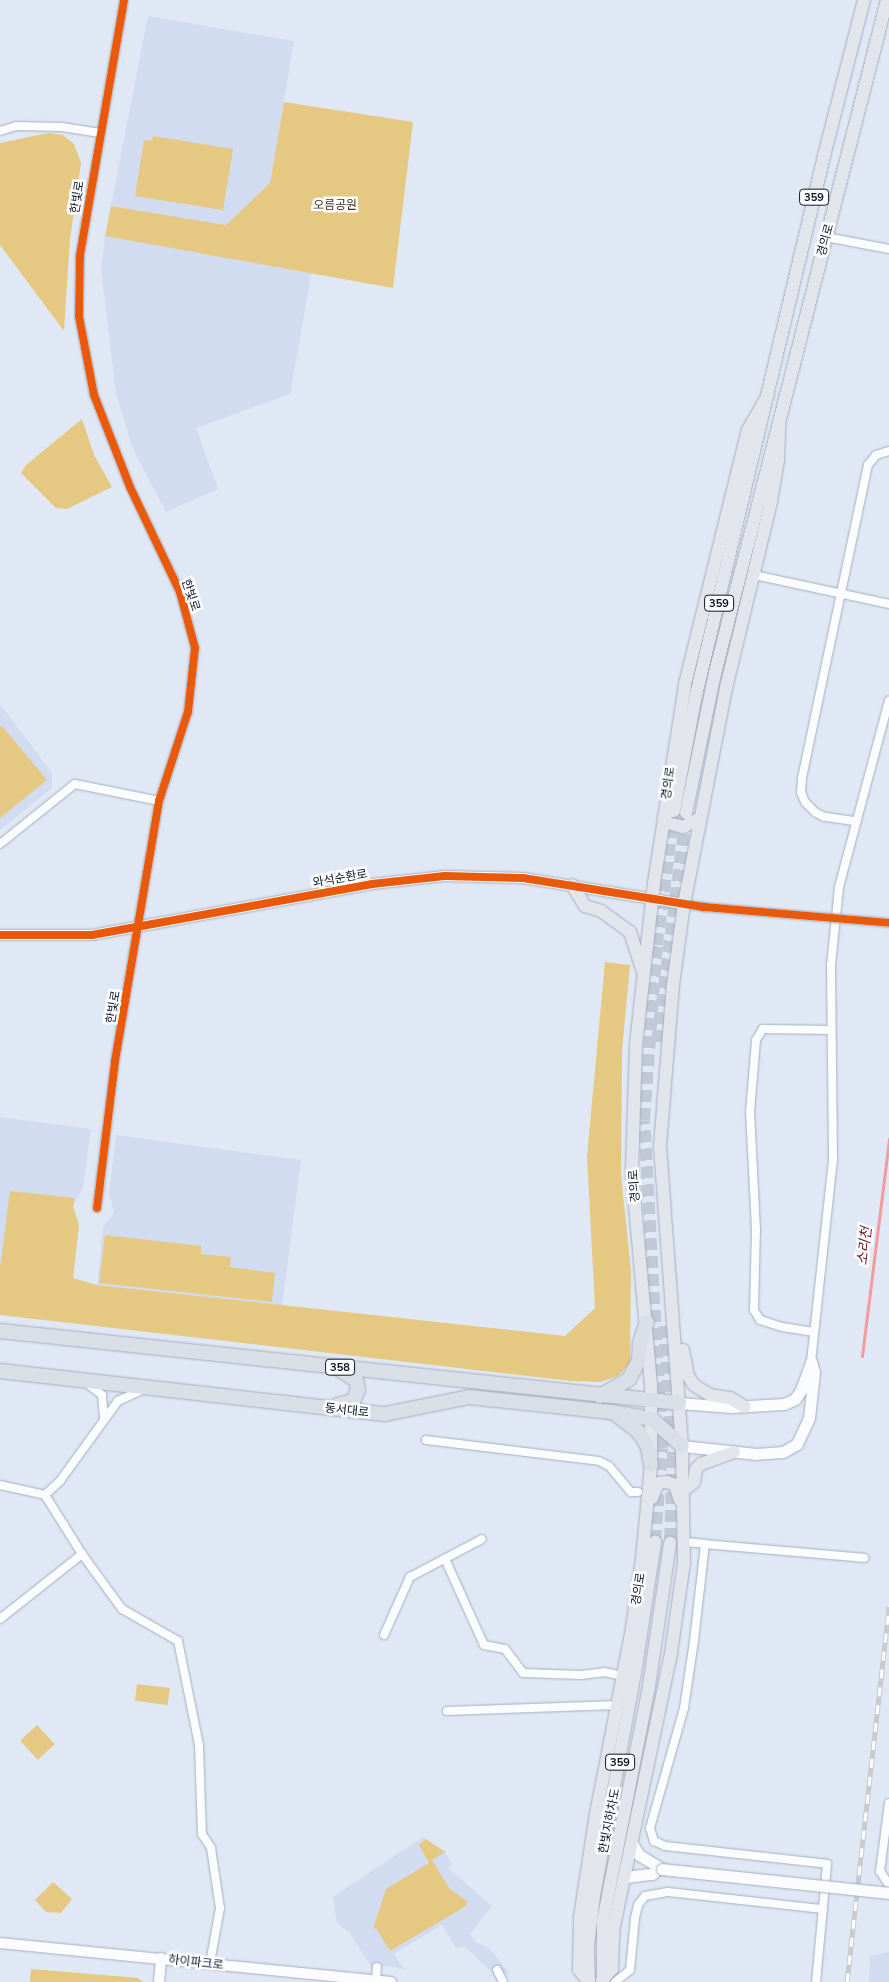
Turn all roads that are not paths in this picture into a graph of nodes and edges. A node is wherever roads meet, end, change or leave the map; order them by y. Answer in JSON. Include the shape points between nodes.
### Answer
{"nodes":[{"id":1,"x":124,"y":0,"type":"edge"},
{"id":2,"x":864,"y":0,"type":"edge"},
{"id":3,"x":886,"y":0,"type":"edge"},
{"id":4,"x":0,"y":131,"type":"edge"},
{"id":5,"x":99,"y":133,"type":"junction"},
{"id":6,"x":826,"y":237,"type":"junction"},
{"id":7,"x":889,"y":249,"type":"edge"},
{"id":8,"x":779,"y":422,"type":"junction"},
{"id":9,"x":889,"y":451,"type":"edge"},
{"id":10,"x":754,"y":575,"type":"junction"},
{"id":11,"x":839,"y":595,"type":"junction"},
{"id":12,"x":889,"y":604,"type":"edge"},
{"id":13,"x":889,"y":701,"type":"edge"},
{"id":14,"x":159,"y":801,"type":"junction"},
{"id":15,"x":675,"y":813,"type":"junction"},
{"id":16,"x":700,"y":818,"type":"junction"},
{"id":17,"x":854,"y":822,"type":"junction"},
{"id":18,"x":0,"y":844,"type":"edge"},
{"id":19,"x":572,"y":885,"type":"junction"},
{"id":20,"x":652,"y":899,"type":"junction"},
{"id":21,"x":684,"y":904,"type":"junction"},
{"id":22,"x":889,"y":923,"type":"edge"},
{"id":23,"x":137,"y":927,"type":"junction"},
{"id":24,"x":0,"y":935,"type":"edge"},
{"id":25,"x":644,"y":976,"type":"junction"},
{"id":26,"x":831,"y":1030,"type":"junction"},
{"id":27,"x":98,"y":1208,"type":"dead end"},
{"id":28,"x":647,"y":1322,"type":"junction"},
{"id":29,"x":673,"y":1324,"type":"junction"},
{"id":30,"x":0,"y":1331,"type":"edge"},
{"id":31,"x":814,"y":1332,"type":"junction"},
{"id":32,"x":811,"y":1362,"type":"junction"},
{"id":33,"x":317,"y":1365,"type":"junction"},
{"id":34,"x":0,"y":1371,"type":"edge"},
{"id":35,"x":65,"y":1378,"type":"junction"},
{"id":36,"x":156,"y":1388,"type":"junction"},
{"id":37,"x":600,"y":1396,"type":"junction"},
{"id":38,"x":652,"y":1401,"type":"junction"},
{"id":39,"x":679,"y":1403,"type":"junction"},
{"id":40,"x":311,"y":1406,"type":"junction"},
{"id":41,"x":745,"y":1407,"type":"junction"},
{"id":42,"x":611,"y":1412,"type":"junction"},
{"id":43,"x":104,"y":1417,"type":"junction"},
{"id":44,"x":652,"y":1419,"type":"junction"},
{"id":45,"x":426,"y":1440,"type":"dead end"},
{"id":46,"x":682,"y":1446,"type":"junction"},
{"id":47,"x":734,"y":1452,"type":"junction"},
{"id":48,"x":651,"y":1465,"type":"junction"},
{"id":49,"x":0,"y":1484,"type":"edge"},
{"id":50,"x":683,"y":1490,"type":"junction"},
{"id":51,"x":638,"y":1492,"type":"dead end"},
{"id":52,"x":45,"y":1495,"type":"junction"},
{"id":53,"x":648,"y":1502,"type":"junction"},
{"id":54,"x":682,"y":1504,"type":"junction"},
{"id":55,"x":482,"y":1539,"type":"dead end"},
{"id":56,"x":655,"y":1542,"type":"tunnel mouth"},
{"id":57,"x":684,"y":1542,"type":"junction"},
{"id":58,"x":670,"y":1543,"type":"tunnel mouth"},
{"id":59,"x":705,"y":1544,"type":"junction"},
{"id":60,"x":82,"y":1554,"type":"junction"},
{"id":61,"x":864,"y":1558,"type":"dead end"},
{"id":62,"x":445,"y":1559,"type":"junction"},
{"id":63,"x":0,"y":1619,"type":"edge"},
{"id":64,"x":384,"y":1635,"type":"dead end"},
{"id":65,"x":623,"y":1676,"type":"junction"},
{"id":66,"x":617,"y":1705,"type":"junction"},
{"id":67,"x":447,"y":1711,"type":"dead end"},
{"id":68,"x":889,"y":1803,"type":"edge"},
{"id":69,"x":633,"y":1845,"type":"junction"},
{"id":70,"x":660,"y":1869,"type":"junction"},
{"id":71,"x":626,"y":1877,"type":"junction"},
{"id":72,"x":889,"y":1885,"type":"edge"},
{"id":73,"x":889,"y":1893,"type":"edge"},
{"id":74,"x":823,"y":1909,"type":"junction"},
{"id":75,"x":0,"y":1943,"type":"edge"},
{"id":76,"x":161,"y":1958,"type":"junction"},
{"id":77,"x":210,"y":1963,"type":"junction"},
{"id":78,"x":377,"y":1967,"type":"dead end"},
{"id":79,"x":497,"y":1970,"type":"dead end"},
{"id":80,"x":310,"y":1978,"type":"edge"},
{"id":81,"x":376,"y":1980,"type":"junction"},
{"id":82,"x":607,"y":1981,"type":"edge"},
{"id":83,"x":159,"y":1982,"type":"edge"},
{"id":84,"x":391,"y":1982,"type":"edge"},
{"id":85,"x":504,"y":1982,"type":"edge"},
{"id":86,"x":589,"y":1982,"type":"edge"},
{"id":87,"x":816,"y":1982,"type":"edge"}],
"edges":[{"from":1,"to":5,"type":"street","name":"한빛로"},
{"from":2,"to":15,"type":"main road","name":"경의로","number":"359","via":[[768,395],[748,430],[685,684]]},
{"from":3,"to":6,"type":"main road","name":"경의로","number":"359"},
{"from":4,"to":5,"type":"street","via":[[16,126],[62,127]]},
{"from":5,"to":14,"type":"street","name":"한빛로","via":[[80,254],[79,316],[94,395],[130,487],[180,592],[195,648],[188,712]]},
{"from":6,"to":7,"type":"street"},
{"from":6,"to":8,"type":"main road","name":"경의로","number":"359"},
{"from":8,"to":10,"type":"main road","name":"경의로","via":[[778,460]]},
{"from":8,"to":15,"type":"main road","name":"경의로","number":"359","via":[[715,673]]},
{"from":9,"to":11,"type":"street","via":[[876,455],[868,465]]},
{"from":10,"to":11,"type":"street"},
{"from":10,"to":16,"type":"main road","name":"경의로","via":[[726,688]]},
{"from":11,"to":12,"type":"street"},
{"from":11,"to":17,"type":"street","via":[[801,792],[805,802],[819,815]]},
{"from":13,"to":17,"type":"street","via":[[880,742]]},
{"from":14,"to":18,"type":"street","via":[[75,784]]},
{"from":14,"to":23,"type":"street","name":"한빛로"},
{"from":15,"to":16,"type":"main road","via":[[668,824],[683,827]]},
{"from":15,"to":20,"type":"main road","name":"경의로"},
{"from":16,"to":21,"type":"main road","name":"경의로"},
{"from":17,"to":26,"type":"street","via":[[838,897],[831,966]]},
{"from":19,"to":20,"type":"street","name":"와석순환로"},
{"from":19,"to":23,"type":"street","name":"와석순환로","via":[[524,878],[446,876],[372,884]]},
{"from":19,"to":25,"type":"main road","via":[[585,906],[608,915],[630,932]]},
{"from":20,"to":21,"type":"street","name":"와석순환로"},
{"from":20,"to":25,"type":"main road","name":"경의로"},
{"from":21,"to":22,"type":"street","bridge":true},
{"from":21,"to":29,"type":"main road","name":"경의로","via":[[666,1049],[660,1146]]},
{"from":23,"to":24,"type":"street","name":"와석순환로","via":[[92,936]]},
{"from":23,"to":27,"type":"street","name":"한빛로","via":[[115,1061]]},
{"from":25,"to":28,"type":"main road","name":"경의로","via":[[636,1044],[632,1170]]},
{"from":26,"to":31,"type":"street","via":[[832,1158]]},
{"from":26,"to":31,"type":"street","via":[[763,1029],[756,1040],[750,1112],[756,1230],[754,1310],[760,1320],[782,1328]]},
{"from":28,"to":37,"type":"highway","via":[[639,1360],[629,1379]]},
{"from":28,"to":38,"type":"main road","name":"경의로"},
{"from":29,"to":39,"type":"main road","name":"경의로"},
{"from":29,"to":41,"type":"main road","via":[[682,1337],[688,1376],[694,1385],[710,1396],[730,1398]]},
{"from":30,"to":33,"type":"highway","number":"358"},
{"from":31,"to":32,"type":"street"},
{"from":32,"to":41,"type":"main road","via":[[795,1399],[769,1407]]},
{"from":32,"to":47,"type":"main road","via":[[814,1372],[809,1418],[797,1444],[783,1452]]},
{"from":33,"to":37,"type":"highway","number":"358"},
{"from":33,"to":40,"type":"highway","via":[[345,1372],[356,1380],[358,1390],[353,1401],[342,1405]]},
{"from":34,"to":35,"type":"highway","name":"동서대로"},
{"from":35,"to":36,"type":"highway","name":"동서대로"},
{"from":35,"to":43,"type":"street","via":[[96,1389],[105,1404]]},
{"from":36,"to":40,"type":"highway","name":"동서대로"},
{"from":36,"to":43,"type":"street","via":[[125,1396]]},
{"from":37,"to":38,"type":"highway","number":"358"},
{"from":38,"to":39,"type":"highway","number":"358"},
{"from":38,"to":44,"type":"main road","name":"경의로"},
{"from":39,"to":41,"type":"main road"},
{"from":39,"to":46,"type":"main road","name":"경의로"},
{"from":40,"to":42,"type":"highway","name":"동서대로","via":[[385,1414],[469,1397]]},
{"from":42,"to":44,"type":"highway","name":"동서대로"},
{"from":42,"to":48,"type":"highway","via":[[638,1431],[648,1447]]},
{"from":43,"to":52,"type":"street","via":[[60,1481]]},
{"from":44,"to":46,"type":"highway"},
{"from":44,"to":48,"type":"main road","name":"경의로"},
{"from":45,"to":51,"type":"street","via":[[600,1461],[609,1466],[631,1492]]},
{"from":46,"to":47,"type":"main road"},
{"from":46,"to":50,"type":"main road","name":"경의로"},
{"from":47,"to":50,"type":"main road","via":[[701,1464],[696,1469],[694,1482]]},
{"from":48,"to":53,"type":"main road","name":"경의로"},
{"from":49,"to":52,"type":"street"},
{"from":50,"to":54,"type":"main road","name":"경의로"},
{"from":52,"to":60,"type":"street"},
{"from":53,"to":54,"type":"main road","via":[[658,1484],[667,1482],[675,1485]]},
{"from":53,"to":65,"type":"main road","name":"경의로"},
{"from":54,"to":57,"type":"main road","name":"경의로"},
{"from":55,"to":62,"type":"street"},
{"from":56,"to":86,"type":"main road","name":"한빛지하차도","number":"359","via":[[631,1701],[594,1896],[588,1945]]},
{"from":57,"to":59,"type":"street"},
{"from":57,"to":69,"type":"main road","name":"경의로","via":[[674,1635]]},
{"from":58,"to":82,"type":"main road","name":"경의로","number":"359","via":[[649,1686],[603,1921]]},
{"from":59,"to":61,"type":"street"},
{"from":59,"to":74,"type":"street","via":[[684,1708],[650,1828],[654,1841],[665,1846],[827,1864]]},
{"from":60,"to":63,"type":"street"},
{"from":60,"to":77,"type":"street","via":[[122,1609],[178,1641],[201,1763],[202,1834],[211,1848],[220,1908]]},
{"from":62,"to":64,"type":"street","via":[[410,1576]]},
{"from":62,"to":65,"type":"street","via":[[484,1645],[505,1649],[523,1673],[604,1672]]},
{"from":65,"to":66,"type":"main road","name":"경의로"},
{"from":66,"to":67,"type":"street"},
{"from":66,"to":86,"type":"main road","name":"경의로","via":[[580,1917],[579,1970]]},
{"from":68,"to":72,"type":"street","via":[[880,1870]]},
{"from":69,"to":70,"type":"main road"},
{"from":69,"to":71,"type":"main road","name":"경의로"},
{"from":70,"to":71,"type":"main road","via":[[652,1874]]},
{"from":70,"to":73,"type":"main road","bridge":true},
{"from":71,"to":82,"type":"main road","name":"경의로","via":[[613,1931],[612,1969]]},
{"from":74,"to":82,"type":"street","via":[[668,1892],[645,1896],[638,1905],[635,1918],[630,1970]]},
{"from":74,"to":87,"type":"street"},
{"from":75,"to":76,"type":"street","name":"하이파크로"},
{"from":76,"to":77,"type":"street","name":"하이파크로"},
{"from":76,"to":83,"type":"street"},
{"from":77,"to":80,"type":"street","name":"하이파크로"},
{"from":78,"to":81,"type":"street"},
{"from":79,"to":85,"type":"street"},
{"from":80,"to":81,"type":"street","name":"하이파크로"},
{"from":81,"to":84,"type":"street","name":"하이파크로"}]}
